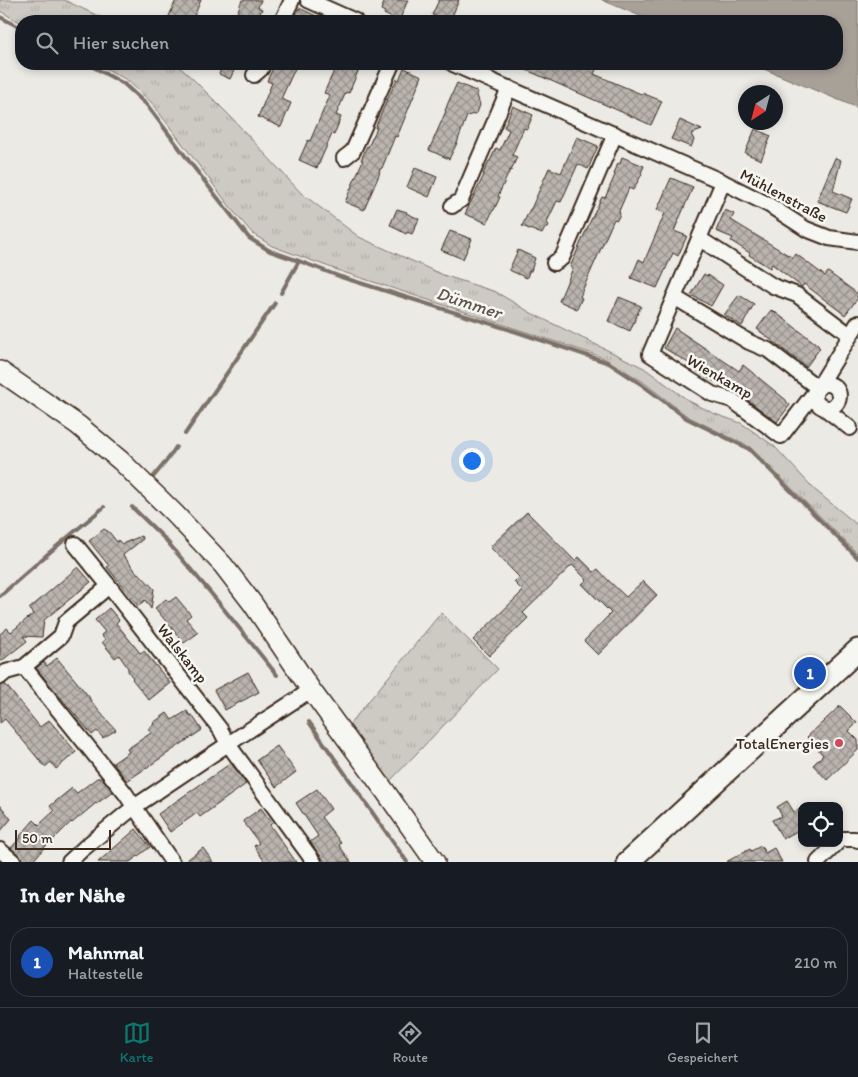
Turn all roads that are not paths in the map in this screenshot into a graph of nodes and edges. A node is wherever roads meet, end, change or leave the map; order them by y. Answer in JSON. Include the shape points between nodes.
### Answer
{"nodes":[{"id":1,"x":292,"y":0,"type":"edge"},
{"id":2,"x":308,"y":0,"type":"edge"},
{"id":3,"x":285,"y":15,"type":"edge"},
{"id":4,"x":342,"y":15,"type":"edge"},
{"id":5,"x":260,"y":70,"type":"edge"},
{"id":6,"x":389,"y":70,"type":"edge"},
{"id":7,"x":467,"y":70,"type":"edge"},
{"id":8,"x":254,"y":75,"type":"dead end"},
{"id":9,"x":509,"y":88,"type":"junction"},
{"id":10,"x":615,"y":134,"type":"junction"},
{"id":11,"x":344,"y":158,"type":"dead end"},
{"id":12,"x":723,"y":182,"type":"junction"},
{"id":13,"x":452,"y":206,"type":"dead end"},
{"id":14,"x":700,"y":239,"type":"junction"},
{"id":15,"x":858,"y":242,"type":"edge"},
{"id":16,"x":554,"y":263,"type":"dead end"},
{"id":17,"x":674,"y":297,"type":"junction"},
{"id":18,"x":858,"y":323,"type":"edge"},
{"id":19,"x":850,"y":335,"type":"junction"},
{"id":20,"x":0,"y":371,"type":"edge"},
{"id":21,"x":818,"y":388,"type":"junction"},
{"id":22,"x":823,"y":407,"type":"junction"},
{"id":23,"x":850,"y":428,"type":"dead end"},
{"id":24,"x":75,"y":544,"type":"dead end"},
{"id":25,"x":109,"y":586,"type":"junction"},
{"id":26,"x":858,"y":650,"type":"edge"},
{"id":27,"x":24,"y":667,"type":"junction"},
{"id":28,"x":0,"y":677,"type":"edge"},
{"id":29,"x":311,"y":690,"type":"junction"},
{"id":30,"x":228,"y":744,"type":"junction"},
{"id":31,"x":134,"y":807,"type":"junction"},
{"id":32,"x":843,"y":839,"type":"edge"},
{"id":33,"x":858,"y":840,"type":"edge"},
{"id":34,"x":833,"y":847,"type":"edge"},
{"id":35,"x":0,"y":850,"type":"edge"},
{"id":36,"x":14,"y":862,"type":"edge"},
{"id":37,"x":69,"y":862,"type":"edge"},
{"id":38,"x":172,"y":862,"type":"edge"},
{"id":39,"x":314,"y":862,"type":"edge"},
{"id":40,"x":435,"y":862,"type":"edge"},
{"id":41,"x":628,"y":862,"type":"edge"},
{"id":42,"x":818,"y":862,"type":"edge"}],
"edges":[{"from":1,"to":3,"type":"street"},
{"from":2,"to":4,"type":"street"},
{"from":5,"to":8,"type":"street"},
{"from":6,"to":11,"type":"street","via":[[353,151]]},
{"from":7,"to":9,"type":"street"},
{"from":9,"to":10,"type":"street"},
{"from":9,"to":13,"type":"street","via":[[461,200]]},
{"from":10,"to":12,"type":"street"},
{"from":10,"to":16,"type":"street","via":[[562,258]]},
{"from":12,"to":14,"type":"street","name":"Wienkamp"},
{"from":12,"to":15,"type":"street","name":"Mühlenstraße","via":[[770,205],[806,229],[828,238]]},
{"from":14,"to":17,"type":"street","name":"Wienkamp"},
{"from":14,"to":19,"type":"street","via":[[773,286],[797,296]]},
{"from":17,"to":21,"type":"street","via":[[768,350]]},
{"from":17,"to":21,"type":"street","name":"Wienkamp","via":[[650,354],[704,389],[732,400],[781,436]]},
{"from":18,"to":19,"type":"street"},
{"from":19,"to":21,"type":"street"},
{"from":20,"to":29,"type":"main road","via":[[85,431],[121,461],[174,514],[223,565]]},
{"from":21,"to":22,"type":"street","via":[[817,401]]},
{"from":21,"to":22,"type":"street","via":[[827,384],[838,390],[836,404]]},
{"from":22,"to":23,"type":"street"},
{"from":24,"to":25,"type":"street","name":"Walskamp"},
{"from":25,"to":27,"type":"street","via":[[66,622],[62,636]]},
{"from":25,"to":30,"type":"street","name":"Walskamp","via":[[220,729]]},
{"from":26,"to":41,"type":"main road"},
{"from":27,"to":28,"type":"street"},
{"from":27,"to":31,"type":"street"},
{"from":29,"to":30,"type":"street"},
{"from":29,"to":40,"type":"main road"},
{"from":30,"to":31,"type":"street"},
{"from":30,"to":39,"type":"street","name":"Walskamp"},
{"from":31,"to":37,"type":"street"},
{"from":31,"to":38,"type":"street"},
{"from":32,"to":33,"type":"street"},
{"from":34,"to":42,"type":"street"},
{"from":35,"to":36,"type":"street"}]}
